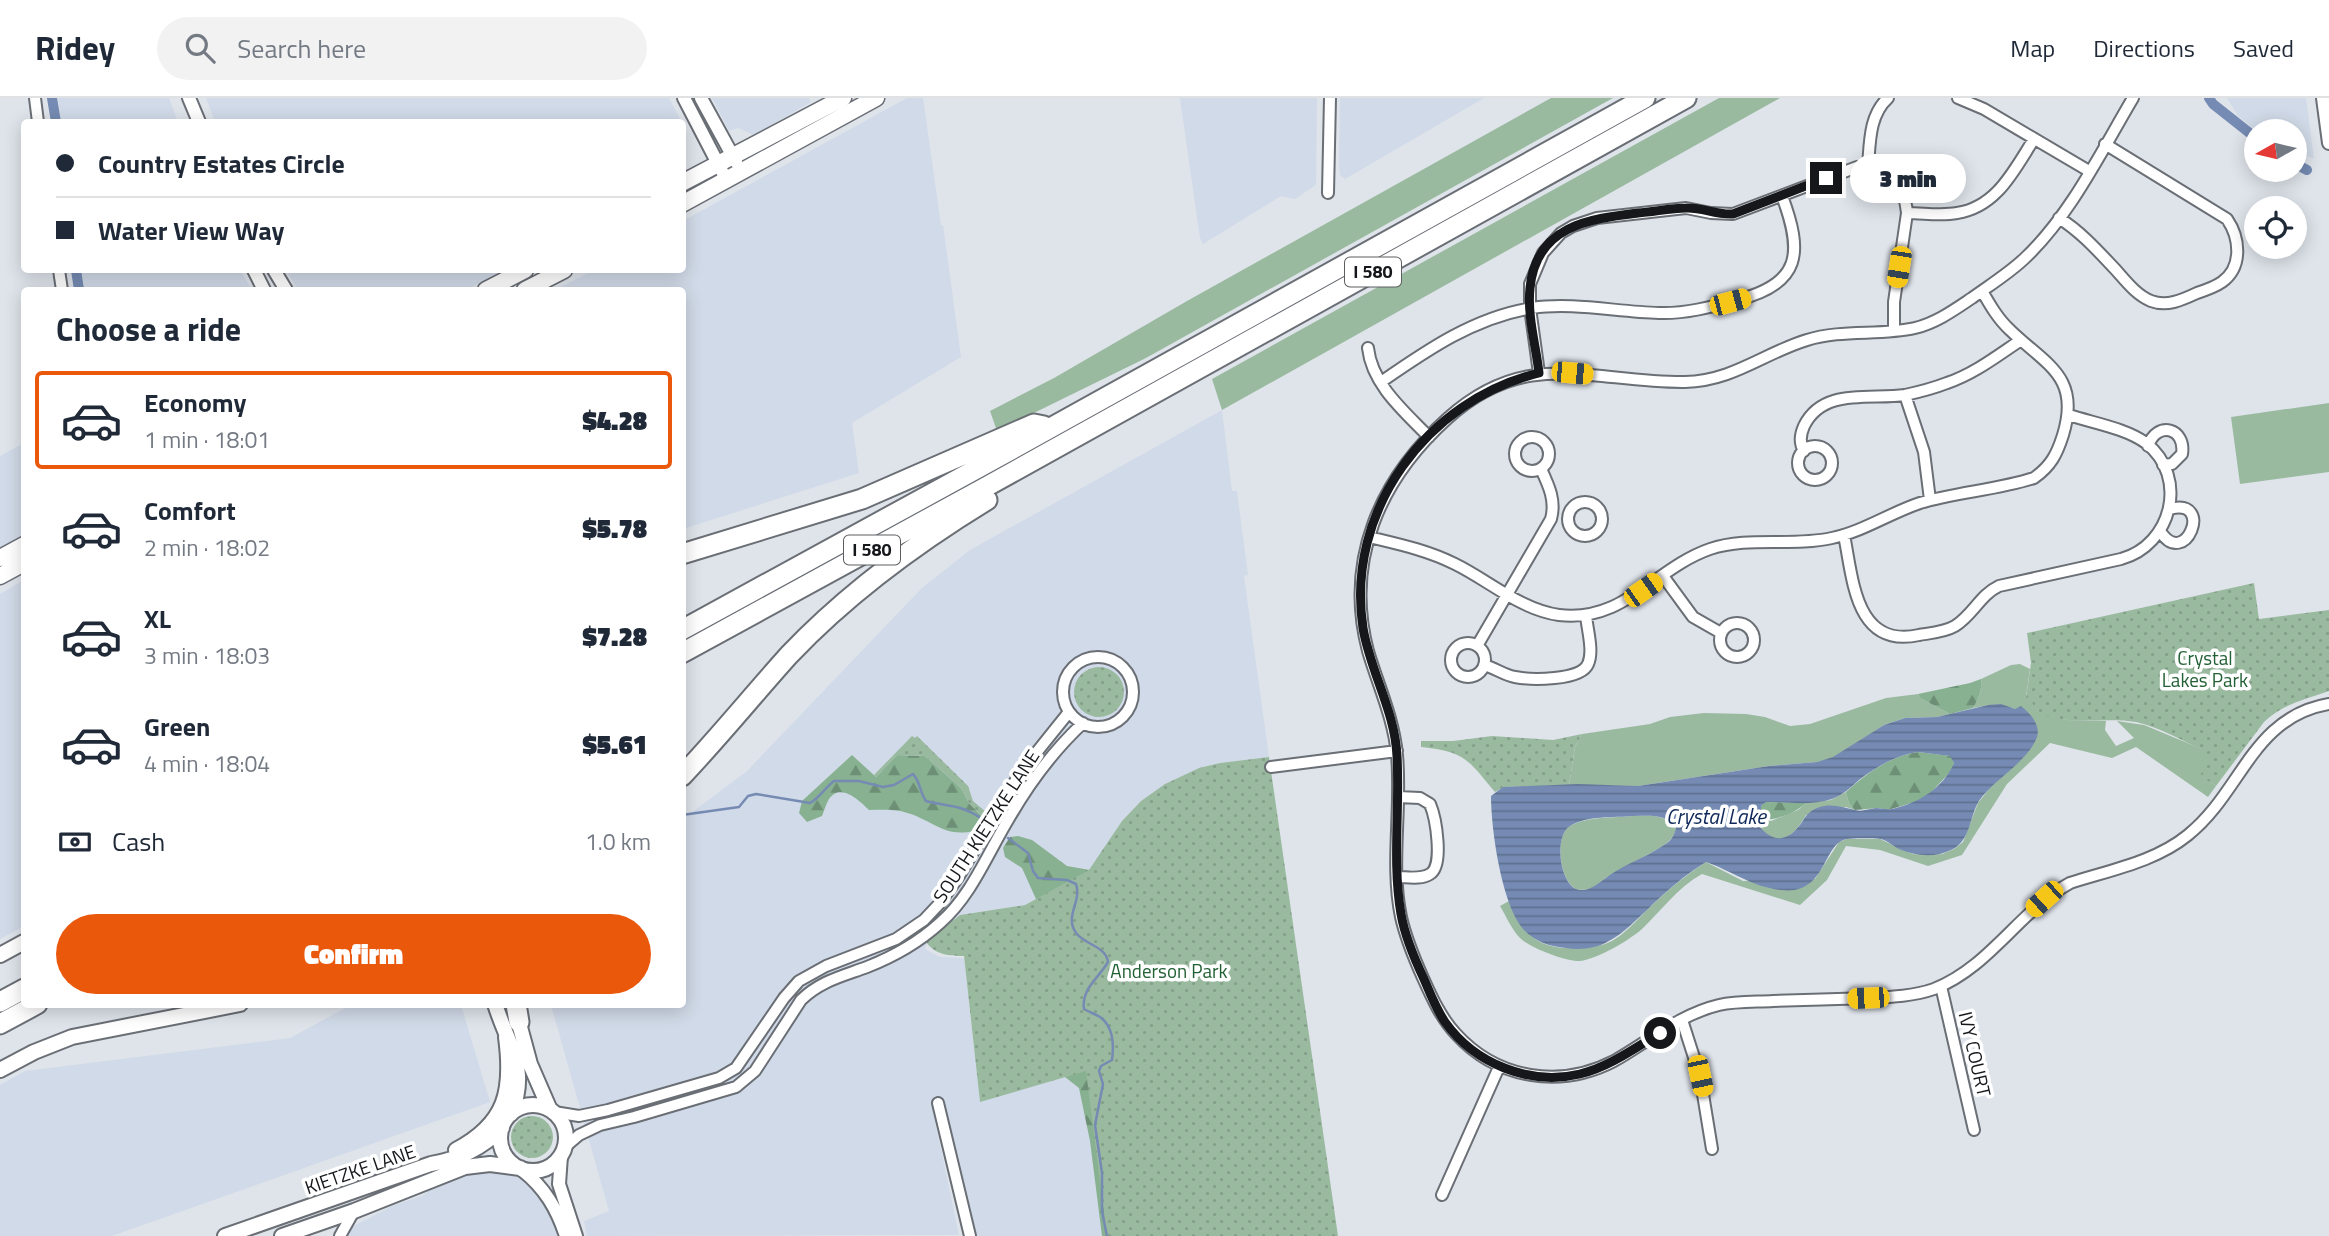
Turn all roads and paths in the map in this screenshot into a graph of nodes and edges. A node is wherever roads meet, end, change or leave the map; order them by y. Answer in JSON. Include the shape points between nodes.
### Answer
{"nodes":[{"id":1,"x":35,"y":98,"type":"edge"},
{"id":2,"x":189,"y":98,"type":"edge"},
{"id":3,"x":684,"y":98,"type":"edge"},
{"id":4,"x":701,"y":98,"type":"edge"},
{"id":5,"x":843,"y":98,"type":"edge"},
{"id":6,"x":876,"y":98,"type":"edge"},
{"id":7,"x":1330,"y":98,"type":"edge"},
{"id":8,"x":1645,"y":98,"type":"edge"},
{"id":9,"x":1686,"y":98,"type":"edge"},
{"id":10,"x":1888,"y":98,"type":"edge"},
{"id":11,"x":1958,"y":98,"type":"edge"},
{"id":12,"x":2133,"y":98,"type":"edge"},
{"id":13,"x":2323,"y":98,"type":"edge"},
{"id":14,"x":38,"y":119,"type":"edge"},
{"id":15,"x":198,"y":119,"type":"edge"},
{"id":16,"x":2034,"y":139,"type":"junction"},
{"id":17,"x":2105,"y":144,"type":"junction"},
{"id":18,"x":2329,"y":144,"type":"edge"},
{"id":19,"x":718,"y":164,"type":"junction"},
{"id":20,"x":1868,"y":166,"type":"junction"},
{"id":21,"x":733,"y":170,"type":"junction"},
{"id":22,"x":2089,"y":171,"type":"junction"},
{"id":23,"x":686,"y":181,"type":"edge"},
{"id":24,"x":1328,"y":193,"type":"dead end"},
{"id":25,"x":1782,"y":196,"type":"junction"},
{"id":26,"x":686,"y":201,"type":"edge"},
{"id":27,"x":1907,"y":213,"type":"junction"},
{"id":28,"x":2059,"y":218,"type":"junction"},
{"id":29,"x":519,"y":273,"type":"edge"},
{"id":30,"x":558,"y":273,"type":"edge"},
{"id":31,"x":492,"y":287,"type":"edge"},
{"id":32,"x":531,"y":287,"type":"edge"},
{"id":33,"x":1982,"y":290,"type":"junction"},
{"id":34,"x":1530,"y":308,"type":"junction"},
{"id":35,"x":1894,"y":331,"type":"junction"},
{"id":36,"x":2021,"y":340,"type":"junction"},
{"id":37,"x":1368,"y":348,"type":"dead end"},
{"id":38,"x":1539,"y":373,"type":"junction"},
{"id":39,"x":1381,"y":382,"type":"junction"},
{"id":40,"x":1905,"y":395,"type":"junction"},
{"id":41,"x":2069,"y":415,"type":"junction"},
{"id":42,"x":1056,"y":437,"type":"junction"},
{"id":43,"x":1429,"y":437,"type":"junction"},
{"id":44,"x":2148,"y":446,"type":"junction"},
{"id":45,"x":1804,"y":451,"type":"dead end"},
{"id":46,"x":2164,"y":465,"type":"junction"},
{"id":47,"x":1541,"y":469,"type":"dead end"},
{"id":48,"x":1930,"y":500,"type":"junction"},
{"id":49,"x":2170,"y":509,"type":"junction"},
{"id":50,"x":1553,"y":512,"type":"junction"},
{"id":51,"x":1569,"y":515,"type":"dead end"},
{"id":52,"x":2160,"y":531,"type":"junction"},
{"id":53,"x":1844,"y":535,"type":"junction"},
{"id":54,"x":1368,"y":537,"type":"junction"},
{"id":55,"x":21,"y":547,"type":"edge"},
{"id":56,"x":686,"y":553,"type":"edge"},
{"id":57,"x":0,"y":558,"type":"edge"},
{"id":58,"x":21,"y":565,"type":"edge"},
{"id":59,"x":0,"y":576,"type":"edge"},
{"id":60,"x":1663,"y":576,"type":"junction"},
{"id":61,"x":1508,"y":594,"type":"junction"},
{"id":62,"x":1586,"y":615,"type":"junction"},
{"id":63,"x":686,"y":628,"type":"edge"},
{"id":64,"x":1721,"y":633,"type":"dead end"},
{"id":65,"x":1477,"y":646,"type":"junction"},
{"id":66,"x":686,"y":651,"type":"edge"},
{"id":67,"x":1484,"y":665,"type":"junction"},
{"id":68,"x":2329,"y":704,"type":"edge"},
{"id":69,"x":1069,"y":712,"type":"junction"},
{"id":70,"x":1083,"y":723,"type":"junction"},
{"id":71,"x":1397,"y":751,"type":"junction"},
{"id":72,"x":1271,"y":768,"type":"dead end"},
{"id":73,"x":686,"y":771,"type":"edge"},
{"id":74,"x":1398,"y":797,"type":"junction"},
{"id":75,"x":1397,"y":877,"type":"junction"},
{"id":76,"x":21,"y":944,"type":"edge"},
{"id":77,"x":0,"y":955,"type":"edge"},
{"id":78,"x":1941,"y":986,"type":"junction"},
{"id":79,"x":21,"y":991,"type":"edge"},
{"id":80,"x":0,"y":1002,"type":"edge"},
{"id":81,"x":30,"y":1008,"type":"edge"},
{"id":82,"x":220,"y":1008,"type":"edge"},
{"id":83,"x":514,"y":1017,"type":"edge"},
{"id":84,"x":1682,"y":1020,"type":"junction"},
{"id":85,"x":0,"y":1024,"type":"edge"},
{"id":86,"x":1499,"y":1067,"type":"junction"},
{"id":87,"x":0,"y":1070,"type":"edge"},
{"id":88,"x":938,"y":1103,"type":"dead end"},
{"id":89,"x":552,"y":1111,"type":"junction"},
{"id":90,"x":511,"y":1114,"type":"junction"},
{"id":91,"x":502,"y":1128,"type":"junction"},
{"id":92,"x":1974,"y":1129,"type":"dead end"},
{"id":93,"x":1713,"y":1149,"type":"dead end"},
{"id":94,"x":563,"y":1152,"type":"junction"},
{"id":95,"x":431,"y":1164,"type":"junction"},
{"id":96,"x":521,"y":1169,"type":"junction"},
{"id":97,"x":1442,"y":1195,"type":"dead end"},
{"id":98,"x":354,"y":1211,"type":"junction"},
{"id":99,"x":311,"y":1231,"type":"edge"},
{"id":100,"x":225,"y":1236,"type":"edge"},
{"id":101,"x":282,"y":1236,"type":"edge"},
{"id":102,"x":340,"y":1236,"type":"edge"},
{"id":103,"x":566,"y":1236,"type":"edge"},
{"id":104,"x":576,"y":1236,"type":"edge"},
{"id":105,"x":971,"y":1236,"type":"edge"}],
"edges":[{"from":1,"to":14,"type":"street"},
{"from":2,"to":15,"type":"street"},
{"from":3,"to":19,"type":"street"},
{"from":4,"to":21,"type":"street"},
{"from":5,"to":21,"type":"main road"},
{"from":6,"to":21,"type":"main road"},
{"from":7,"to":24,"type":"street"},
{"from":8,"to":42,"type":"highway","number":"I 580"},
{"from":9,"to":42,"type":"highway","number":"I 580"},
{"from":10,"to":20,"type":"street","via":[[1874,118]]},
{"from":11,"to":16,"type":"street"},
{"from":12,"to":17,"type":"street"},
{"from":13,"to":18,"type":"street"},
{"from":16,"to":22,"type":"street"},
{"from":16,"to":27,"type":"street","via":[[2007,182],[1978,207],[1955,214]]},
{"from":17,"to":22,"type":"street"},
{"from":17,"to":28,"type":"street","via":[[2227,219],[2238,250],[2230,274],[2215,286],[2180,300],[2152,301]]},
{"from":19,"to":21,"type":"main road"},
{"from":19,"to":23,"type":"main road"},
{"from":20,"to":25,"type":"street","via":[[1847,169]]},
{"from":20,"to":27,"type":"street","via":[[1898,185]]},
{"from":21,"to":26,"type":"main road"},
{"from":22,"to":28,"type":"street"},
{"from":25,"to":34,"type":"street","via":[[1733,214],[1686,208],[1597,218],[1573,226],[1552,241],[1537,263],[1530,284]]},
{"from":25,"to":34,"type":"street","via":[[1794,229],[1795,250],[1782,278],[1762,293],[1678,312]]},
{"from":27,"to":35,"type":"street"},
{"from":28,"to":33,"type":"street","via":[[2027,256]]},
{"from":29,"to":31,"type":"main road"},
{"from":30,"to":32,"type":"main road"},
{"from":33,"to":35,"type":"street","via":[[1941,318]]},
{"from":33,"to":36,"type":"street","via":[[1999,318]]},
{"from":34,"to":38,"type":"street"},
{"from":34,"to":39,"type":"street","via":[[1485,320]]},
{"from":35,"to":38,"type":"street","via":[[1809,340],[1743,369],[1701,381]]},
{"from":36,"to":40,"type":"street","via":[[1965,376]]},
{"from":36,"to":41,"type":"street","via":[[2059,375],[2068,394]]},
{"from":37,"to":39,"type":"street"},
{"from":38,"to":43,"type":"street","via":[[1504,383],[1471,400]]},
{"from":39,"to":43,"type":"street"},
{"from":40,"to":45,"type":"street","via":[[1828,402],[1805,423],[1800,443]]},
{"from":40,"to":48,"type":"street","via":[[1924,452]]},
{"from":41,"to":44,"type":"street","via":[[2133,436]]},
{"from":41,"to":48,"type":"street","via":[[2053,462],[2034,478]]},
{"from":42,"to":56,"type":"highway","via":[[1034,424],[862,499]]},
{"from":42,"to":63,"type":"highway","number":"I 580"},
{"from":42,"to":66,"type":"highway","number":"I 580"},
{"from":42,"to":73,"type":"highway","via":[[1029,475],[915,547],[845,603],[790,654]]},
{"from":43,"to":54,"type":"street","via":[[1397,474]]},
{"from":44,"to":46,"type":"street"},
{"from":44,"to":46,"type":"street","via":[[2163,430],[2177,434],[2182,454]]},
{"from":46,"to":49,"type":"street","via":[[2171,489]]},
{"from":47,"to":50,"type":"street"},
{"from":48,"to":53,"type":"street"},
{"from":49,"to":52,"type":"street"},
{"from":49,"to":52,"type":"street","via":[[2187,511],[2194,524],[2192,531],[2175,542]]},
{"from":50,"to":51,"type":"street"},
{"from":50,"to":61,"type":"street"},
{"from":52,"to":53,"type":"street","via":[[2147,547],[2130,557],[1999,586],[1952,628],[1900,638],[1884,633],[1861,611]]},
{"from":53,"to":60,"type":"street","via":[[1723,546],[1696,554]]},
{"from":54,"to":61,"type":"street","via":[[1440,557]]},
{"from":54,"to":71,"type":"street","via":[[1361,583],[1363,626]]},
{"from":55,"to":57,"type":"main road"},
{"from":58,"to":59,"type":"main road"},
{"from":60,"to":62,"type":"street","via":[[1620,604]]},
{"from":60,"to":64,"type":"street","via":[[1693,617]]},
{"from":61,"to":62,"type":"street","via":[[1543,612]]},
{"from":61,"to":65,"type":"street"},
{"from":62,"to":67,"type":"street","via":[[1590,659],[1581,673],[1518,678]]},
{"from":65,"to":67,"type":"street","via":[[1485,657]]},
{"from":65,"to":67,"type":"street","via":[[1458,646],[1451,664],[1465,677],[1478,674]]},
{"from":68,"to":78,"type":"street","via":[[2298,712],[2274,728],[2202,822],[2177,843],[2161,853],[2070,883],[2038,904],[1974,966]]},
{"from":69,"to":70,"type":"street"},
{"from":69,"to":70,"type":"street","via":[[1063,695],[1074,666],[1095,657],[1121,666],[1132,684],[1129,708],[1104,726]]},
{"from":69,"to":89,"type":"street","name":"SOUTH KIETZKE LANE","via":[[1020,772],[940,903],[895,939],[799,981],[736,1068],[719,1078],[608,1110],[579,1116]]},
{"from":70,"to":94,"type":"street","name":"SOUTH KIETZKE LANE","via":[[1031,783],[961,900],[921,939],[896,955],[811,990],[755,1071],[736,1087],[600,1125],[579,1135]]},
{"from":71,"to":72,"type":"street"},
{"from":71,"to":74,"type":"street"},
{"from":74,"to":75,"type":"street"},
{"from":74,"to":75,"type":"street","via":[[1420,798],[1430,804],[1438,855],[1436,869],[1430,874]]},
{"from":75,"to":86,"type":"street","via":[[1408,942],[1436,1006],[1456,1035]]},
{"from":76,"to":77,"type":"main road"},
{"from":78,"to":84,"type":"street","via":[[1892,997],[1733,1003]]},
{"from":78,"to":92,"type":"street","name":"IVY COURT"},
{"from":79,"to":80,"type":"highway"},
{"from":81,"to":85,"type":"highway"},
{"from":82,"to":87,"type":"main road","via":[[72,1037]]},
{"from":83,"to":89,"type":"main road"},
{"from":83,"to":90,"type":"main road","via":[[519,1089]]},
{"from":83,"to":95,"type":"main road","via":[[506,1094],[496,1118],[480,1136]]},
{"from":84,"to":86,"type":"street","via":[[1617,1059],[1583,1073],[1533,1076]]},
{"from":84,"to":93,"type":"street","via":[[1700,1076]]},
{"from":86,"to":97,"type":"street"},
{"from":88,"to":105,"type":"street"},
{"from":89,"to":90,"type":"main road","via":[[536,1105]]},
{"from":89,"to":94,"type":"main road","via":[[564,1127]]},
{"from":90,"to":91,"type":"main road"},
{"from":91,"to":95,"type":"main road","name":"KIETZKE LANE","via":[[470,1153]]},
{"from":91,"to":96,"type":"main road","via":[[502,1150]]},
{"from":94,"to":96,"type":"main road","via":[[545,1169]]},
{"from":94,"to":104,"type":"street","via":[[559,1184]]},
{"from":95,"to":100,"type":"main road","name":"KIETZKE LANE"},
{"from":96,"to":98,"type":"main road","name":"KIETZKE LANE","via":[[491,1164],[465,1167]]},
{"from":96,"to":103,"type":"street","via":[[550,1198]]},
{"from":98,"to":99,"type":"main road","name":"KIETZKE LANE"},
{"from":98,"to":102,"type":"street"},
{"from":99,"to":101,"type":"main road","name":"KIETZKE LANE"}]}
